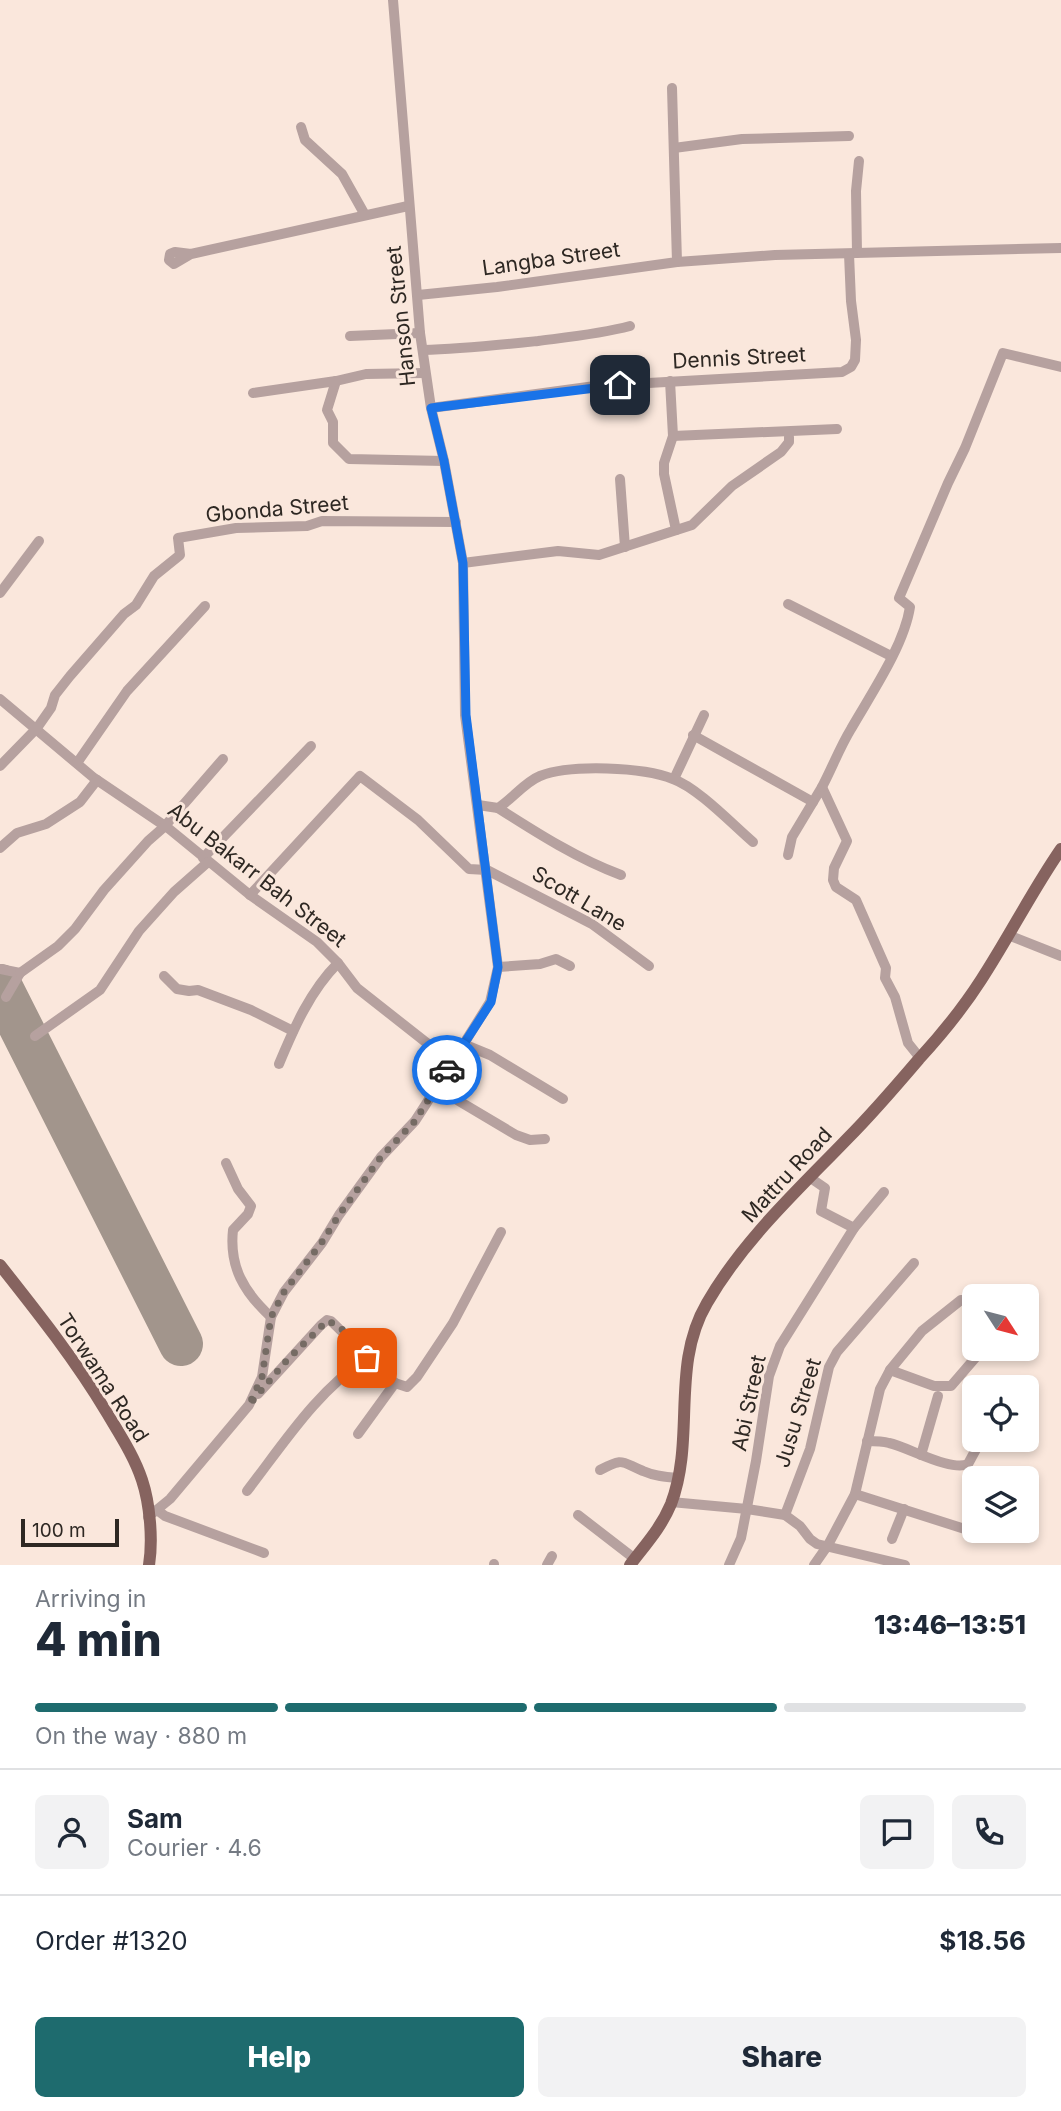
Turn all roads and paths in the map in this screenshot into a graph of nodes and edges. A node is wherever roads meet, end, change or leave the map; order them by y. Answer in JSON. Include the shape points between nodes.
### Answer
{"nodes":[{"id":1,"x":393,"y":0,"type":"edge"},
{"id":2,"x":672,"y":88,"type":"dead end"},
{"id":3,"x":301,"y":128,"type":"dead end"},
{"id":4,"x":849,"y":136,"type":"dead end"},
{"id":5,"x":674,"y":148,"type":"junction"},
{"id":6,"x":859,"y":161,"type":"dead end"},
{"id":7,"x":408,"y":205,"type":"junction"},
{"id":8,"x":365,"y":215,"type":"junction"},
{"id":9,"x":1061,"y":248,"type":"edge"},
{"id":10,"x":191,"y":254,"type":"dead end"},
{"id":11,"x":853,"y":254,"type":"junction"},
{"id":12,"x":677,"y":262,"type":"junction"},
{"id":13,"x":418,"y":295,"type":"junction"},
{"id":14,"x":630,"y":326,"type":"dead end"},
{"id":15,"x":420,"y":333,"type":"junction"},
{"id":16,"x":350,"y":337,"type":"dead end"},
{"id":17,"x":423,"y":350,"type":"junction"},
{"id":18,"x":1061,"y":367,"type":"edge"},
{"id":19,"x":425,"y":373,"type":"junction"},
{"id":20,"x":670,"y":381,"type":"junction"},
{"id":21,"x":336,"y":382,"type":"junction"},
{"id":22,"x":253,"y":393,"type":"dead end"},
{"id":23,"x":431,"y":408,"type":"junction"},
{"id":24,"x":837,"y":429,"type":"dead end"},
{"id":25,"x":673,"y":436,"type":"junction"},
{"id":26,"x":789,"y":437,"type":"dead end"},
{"id":27,"x":444,"y":461,"type":"junction"},
{"id":28,"x":620,"y":479,"type":"dead end"},
{"id":29,"x":456,"y":522,"type":"junction"},
{"id":30,"x":676,"y":530,"type":"junction"},
{"id":31,"x":39,"y":541,"type":"dead end"},
{"id":32,"x":625,"y":547,"type":"junction"},
{"id":33,"x":463,"y":563,"type":"junction"},
{"id":34,"x":0,"y":593,"type":"edge"},
{"id":35,"x":788,"y":604,"type":"dead end"},
{"id":36,"x":205,"y":606,"type":"dead end"},
{"id":37,"x":891,"y":656,"type":"junction"},
{"id":38,"x":0,"y":699,"type":"edge"},
{"id":39,"x":704,"y":715,"type":"dead end"},
{"id":40,"x":37,"y":728,"type":"junction"},
{"id":41,"x":693,"y":735,"type":"junction"},
{"id":42,"x":311,"y":746,"type":"dead end"},
{"id":43,"x":222,"y":759,"type":"dead end"},
{"id":44,"x":77,"y":763,"type":"junction"},
{"id":45,"x":0,"y":765,"type":"edge"},
{"id":46,"x":674,"y":779,"type":"junction"},
{"id":47,"x":97,"y":780,"type":"junction"},
{"id":48,"x":822,"y":787,"type":"junction"},
{"id":49,"x":813,"y":803,"type":"junction"},
{"id":50,"x":478,"y":805,"type":"junction"},
{"id":51,"x":498,"y":808,"type":"junction"},
{"id":52,"x":164,"y":827,"type":"junction"},
{"id":53,"x":753,"y":842,"type":"dead end"},
{"id":54,"x":0,"y":848,"type":"edge"},
{"id":55,"x":1061,"y":849,"type":"edge"},
{"id":56,"x":788,"y":855,"type":"dead end"},
{"id":57,"x":206,"y":860,"type":"junction"},
{"id":58,"x":487,"y":870,"type":"junction"},
{"id":59,"x":621,"y":875,"type":"dead end"},
{"id":60,"x":250,"y":895,"type":"junction"},
{"id":61,"x":1008,"y":935,"type":"junction"},
{"id":62,"x":1061,"y":956,"type":"edge"},
{"id":63,"x":338,"y":963,"type":"junction"},
{"id":64,"x":570,"y":966,"type":"dead end"},
{"id":65,"x":649,"y":966,"type":"dead end"},
{"id":66,"x":498,"y":967,"type":"junction"},
{"id":67,"x":0,"y":969,"type":"edge"},
{"id":68,"x":20,"y":973,"type":"junction"},
{"id":69,"x":164,"y":976,"type":"dead end"},
{"id":70,"x":6,"y":997,"type":"dead end"},
{"id":71,"x":293,"y":1031,"type":"junction"},
{"id":72,"x":35,"y":1036,"type":"dead end"},
{"id":73,"x":463,"y":1044,"type":"junction"},
{"id":74,"x":920,"y":1058,"type":"junction"},
{"id":75,"x":451,"y":1062,"type":"junction"},
{"id":76,"x":279,"y":1064,"type":"dead end"},
{"id":77,"x":437,"y":1088,"type":"junction"},
{"id":78,"x":563,"y":1099,"type":"dead end"},
{"id":79,"x":545,"y":1139,"type":"dead end"},
{"id":80,"x":226,"y":1163,"type":"dead end"},
{"id":81,"x":809,"y":1177,"type":"junction"},
{"id":82,"x":884,"y":1192,"type":"dead end"},
{"id":83,"x":854,"y":1228,"type":"junction"},
{"id":84,"x":501,"y":1232,"type":"dead end"},
{"id":85,"x":914,"y":1263,"type":"dead end"},
{"id":86,"x":0,"y":1265,"type":"edge"},
{"id":87,"x":961,"y":1300,"type":"dead end"},
{"id":88,"x":271,"y":1317,"type":"junction"},
{"id":89,"x":367,"y":1358,"type":"junction"},
{"id":90,"x":972,"y":1362,"type":"edge"},
{"id":91,"x":890,"y":1370,"type":"junction"},
{"id":92,"x":395,"y":1383,"type":"junction"},
{"id":93,"x":938,"y":1396,"type":"dead end"},
{"id":94,"x":249,"y":1405,"type":"junction"},
{"id":95,"x":358,"y":1434,"type":"dead end"},
{"id":96,"x":867,"y":1441,"type":"junction"},
{"id":97,"x":974,"y":1452,"type":"edge"},
{"id":98,"x":921,"y":1455,"type":"junction"},
{"id":99,"x":600,"y":1470,"type":"dead end"},
{"id":100,"x":678,"y":1478,"type":"junction"},
{"id":101,"x":247,"y":1491,"type":"dead end"},
{"id":102,"x":855,"y":1494,"type":"junction"},
{"id":103,"x":671,"y":1502,"type":"junction"},
{"id":104,"x":904,"y":1508,"type":"junction"},
{"id":105,"x":747,"y":1509,"type":"junction"},
{"id":106,"x":152,"y":1513,"type":"junction"},
{"id":107,"x":578,"y":1515,"type":"dead end"},
{"id":108,"x":785,"y":1515,"type":"junction"},
{"id":109,"x":962,"y":1528,"type":"edge"},
{"id":110,"x":892,"y":1539,"type":"dead end"},
{"id":111,"x":828,"y":1545,"type":"junction"},
{"id":112,"x":264,"y":1553,"type":"dead end"},
{"id":113,"x":632,"y":1562,"type":"edge"},
{"id":114,"x":149,"y":1565,"type":"edge"},
{"id":115,"x":729,"y":1565,"type":"edge"},
{"id":116,"x":814,"y":1565,"type":"edge"},
{"id":117,"x":905,"y":1565,"type":"edge"}],
"edges":[{"from":1,"to":7,"type":"street","name":"Hanson Street"},
{"from":2,"to":5,"type":"street"},
{"from":3,"to":8,"type":"street","via":[[313,149],[342,174]]},
{"from":4,"to":5,"type":"street","via":[[742,139]]},
{"from":5,"to":12,"type":"street"},
{"from":6,"to":11,"type":"street"},
{"from":7,"to":8,"type":"street"},
{"from":7,"to":13,"type":"street","name":"Hanson Street"},
{"from":8,"to":10,"type":"street"},
{"from":9,"to":11,"type":"street","name":"Langba Street"},
{"from":11,"to":12,"type":"street","name":"Langba Street"},
{"from":11,"to":20,"type":"street","name":"Dennis Street","via":[[851,301],[856,340],[851,367],[797,376]]},
{"from":12,"to":13,"type":"street","name":"Langba Street"},
{"from":13,"to":15,"type":"street","name":"Hanson Street"},
{"from":14,"to":17,"type":"street","via":[[551,340]]},
{"from":15,"to":16,"type":"street"},
{"from":15,"to":17,"type":"street","name":"Hanson Street"},
{"from":17,"to":19,"type":"street","name":"Hanson Street"},
{"from":18,"to":37,"type":"street","via":[[1003,353],[899,598],[910,611]]},
{"from":19,"to":21,"type":"street","via":[[366,374]]},
{"from":19,"to":23,"type":"street","name":"Hanson Street"},
{"from":20,"to":23,"type":"street","name":"Dennis Street"},
{"from":20,"to":25,"type":"street"},
{"from":21,"to":22,"type":"street"},
{"from":21,"to":27,"type":"street","via":[[327,411],[333,422],[333,443],[349,459]]},
{"from":23,"to":27,"type":"street","name":"Hanson Street"},
{"from":24,"to":25,"type":"street"},
{"from":25,"to":30,"type":"street","via":[[664,474]]},
{"from":26,"to":30,"type":"street","via":[[781,452],[732,486],[692,525]]},
{"from":27,"to":29,"type":"street","name":"Hanson Street"},
{"from":28,"to":32,"type":"street"},
{"from":29,"to":33,"type":"street","name":"Hanson Street"},
{"from":29,"to":40,"type":"street","name":"Gbonda Street","via":[[322,521],[177,538],[180,555],[154,576],[135,605],[70,676]]},
{"from":30,"to":32,"type":"street"},
{"from":31,"to":34,"type":"street"},
{"from":32,"to":33,"type":"street","via":[[599,555],[558,551]]},
{"from":33,"to":50,"type":"street","name":"Hanson Street","via":[[466,715]]},
{"from":35,"to":37,"type":"street"},
{"from":36,"to":44,"type":"street","via":[[127,691]]},
{"from":37,"to":48,"type":"street"},
{"from":38,"to":40,"type":"street","name":"Abu Bakarr Bah Street"},
{"from":39,"to":41,"type":"street"},
{"from":40,"to":44,"type":"street","name":"Abu Bakarr Bah Street"},
{"from":40,"to":45,"type":"street"},
{"from":41,"to":46,"type":"street"},
{"from":41,"to":49,"type":"street"},
{"from":42,"to":57,"type":"street"},
{"from":43,"to":52,"type":"street"},
{"from":44,"to":47,"type":"street","name":"Abu Bakarr Bah Street"},
{"from":46,"to":51,"type":"street","via":[[625,769],[563,772],[539,777]]},
{"from":46,"to":53,"type":"street"},
{"from":47,"to":52,"type":"street","name":"Abu Bakarr Bah Street"},
{"from":47,"to":54,"type":"street","via":[[80,802],[46,824],[17,833]]},
{"from":48,"to":49,"type":"street"},
{"from":48,"to":74,"type":"street","via":[[847,841],[833,880],[856,900],[886,968],[885,978],[908,1043]]},
{"from":49,"to":56,"type":"street","via":[[792,837]]},
{"from":50,"to":51,"type":"street"},
{"from":50,"to":58,"type":"street","name":"Hanson Street"},
{"from":51,"to":59,"type":"street","via":[[597,866]]},
{"from":52,"to":57,"type":"street","name":"Abu Bakarr Bah Street"},
{"from":52,"to":68,"type":"street","via":[[104,890],[75,929]]},
{"from":55,"to":61,"type":"main road","name":"Mattru Road"},
{"from":57,"to":60,"type":"street","name":"Abu Bakarr Bah Street"},
{"from":57,"to":72,"type":"street","via":[[139,931],[100,990]]},
{"from":58,"to":60,"type":"street","name":"Scott Lane","via":[[469,869],[428,829],[360,776]]},
{"from":58,"to":65,"type":"street","name":"Scott Lane","via":[[592,924]]},
{"from":58,"to":66,"type":"street","name":"Hanson Street"},
{"from":60,"to":63,"type":"street","name":"Abu Bakarr Bah Street","via":[[300,928]]},
{"from":61,"to":62,"type":"street"},
{"from":61,"to":74,"type":"main road","name":"Mattru Road","via":[[969,998]]},
{"from":63,"to":71,"type":"street"},
{"from":63,"to":75,"type":"street","name":"Abu Bakarr Bah Street","via":[[357,988]]},
{"from":64,"to":66,"type":"street","via":[[556,959]]},
{"from":66,"to":73,"type":"street","name":"Hanson Street","via":[[491,1002]]},
{"from":67,"to":68,"type":"street"},
{"from":68,"to":70,"type":"street"},
{"from":69,"to":71,"type":"street","via":[[177,989],[198,990]]},
{"from":71,"to":76,"type":"street"},
{"from":73,"to":75,"type":"street","name":"Hanson Street"},
{"from":73,"to":78,"type":"street"},
{"from":74,"to":81,"type":"main road","name":"Mattru Road"},
{"from":75,"to":77,"type":"street","name":"Hanson Street"},
{"from":77,"to":79,"type":"street","via":[[516,1135]]},
{"from":77,"to":88,"type":"street","name":"Hanson Street","via":[[415,1121],[381,1157]]},
{"from":80,"to":88,"type":"street","via":[[251,1206],[233,1230],[232,1257],[237,1274]]},
{"from":81,"to":83,"type":"street","via":[[824,1188],[821,1210]]},
{"from":81,"to":100,"type":"main road","name":"Mattru Road","via":[[733,1263],[696,1326],[686,1364]]},
{"from":82,"to":83,"type":"street","name":"Abi Street"},
{"from":83,"to":105,"type":"street","name":"Abi Street","via":[[780,1346],[769,1376]]},
{"from":84,"to":92,"type":"street","via":[[453,1323],[417,1377],[407,1387]]},
{"from":85,"to":108,"type":"street","name":"Jusu Street","via":[[829,1367],[810,1449]]},
{"from":86,"to":106,"type":"main road","name":"Torwama Road","via":[[96,1394],[128,1447]]},
{"from":87,"to":91,"type":"street","via":[[922,1331]]},
{"from":88,"to":94,"type":"street","name":"Hanson Street","via":[[262,1377]]},
{"from":89,"to":92,"type":"street"},
{"from":89,"to":94,"type":"street","via":[[344,1331],[327,1321]]},
{"from":89,"to":101,"type":"street","via":[[312,1406]]},
{"from":90,"to":91,"type":"street","via":[[951,1386],[934,1386]]},
{"from":91,"to":96,"type":"street","via":[[880,1389]]},
{"from":92,"to":95,"type":"street"},
{"from":93,"to":98,"type":"street"},
{"from":94,"to":106,"type":"street","name":"Hanson Street","via":[[170,1499]]},
{"from":96,"to":98,"type":"street","via":[[889,1443]]},
{"from":96,"to":102,"type":"street"},
{"from":97,"to":98,"type":"street","via":[[966,1466]]},
{"from":99,"to":100,"type":"street","via":[[628,1462],[641,1470]]},
{"from":100,"to":103,"type":"main road","name":"Mattru Road"},
{"from":102,"to":104,"type":"street"},
{"from":102,"to":111,"type":"street"},
{"from":103,"to":105,"type":"street"},
{"from":103,"to":113,"type":"main road","name":"Mattru Road","via":[[658,1530]]},
{"from":104,"to":109,"type":"street"},
{"from":104,"to":110,"type":"street"},
{"from":105,"to":108,"type":"street"},
{"from":105,"to":115,"type":"street","name":"Abi Street"},
{"from":106,"to":112,"type":"street"},
{"from":106,"to":114,"type":"main road","name":"Torwama Road"},
{"from":107,"to":113,"type":"street"},
{"from":108,"to":111,"type":"street","via":[[817,1544]]},
{"from":111,"to":116,"type":"street"},
{"from":111,"to":117,"type":"street"}]}
